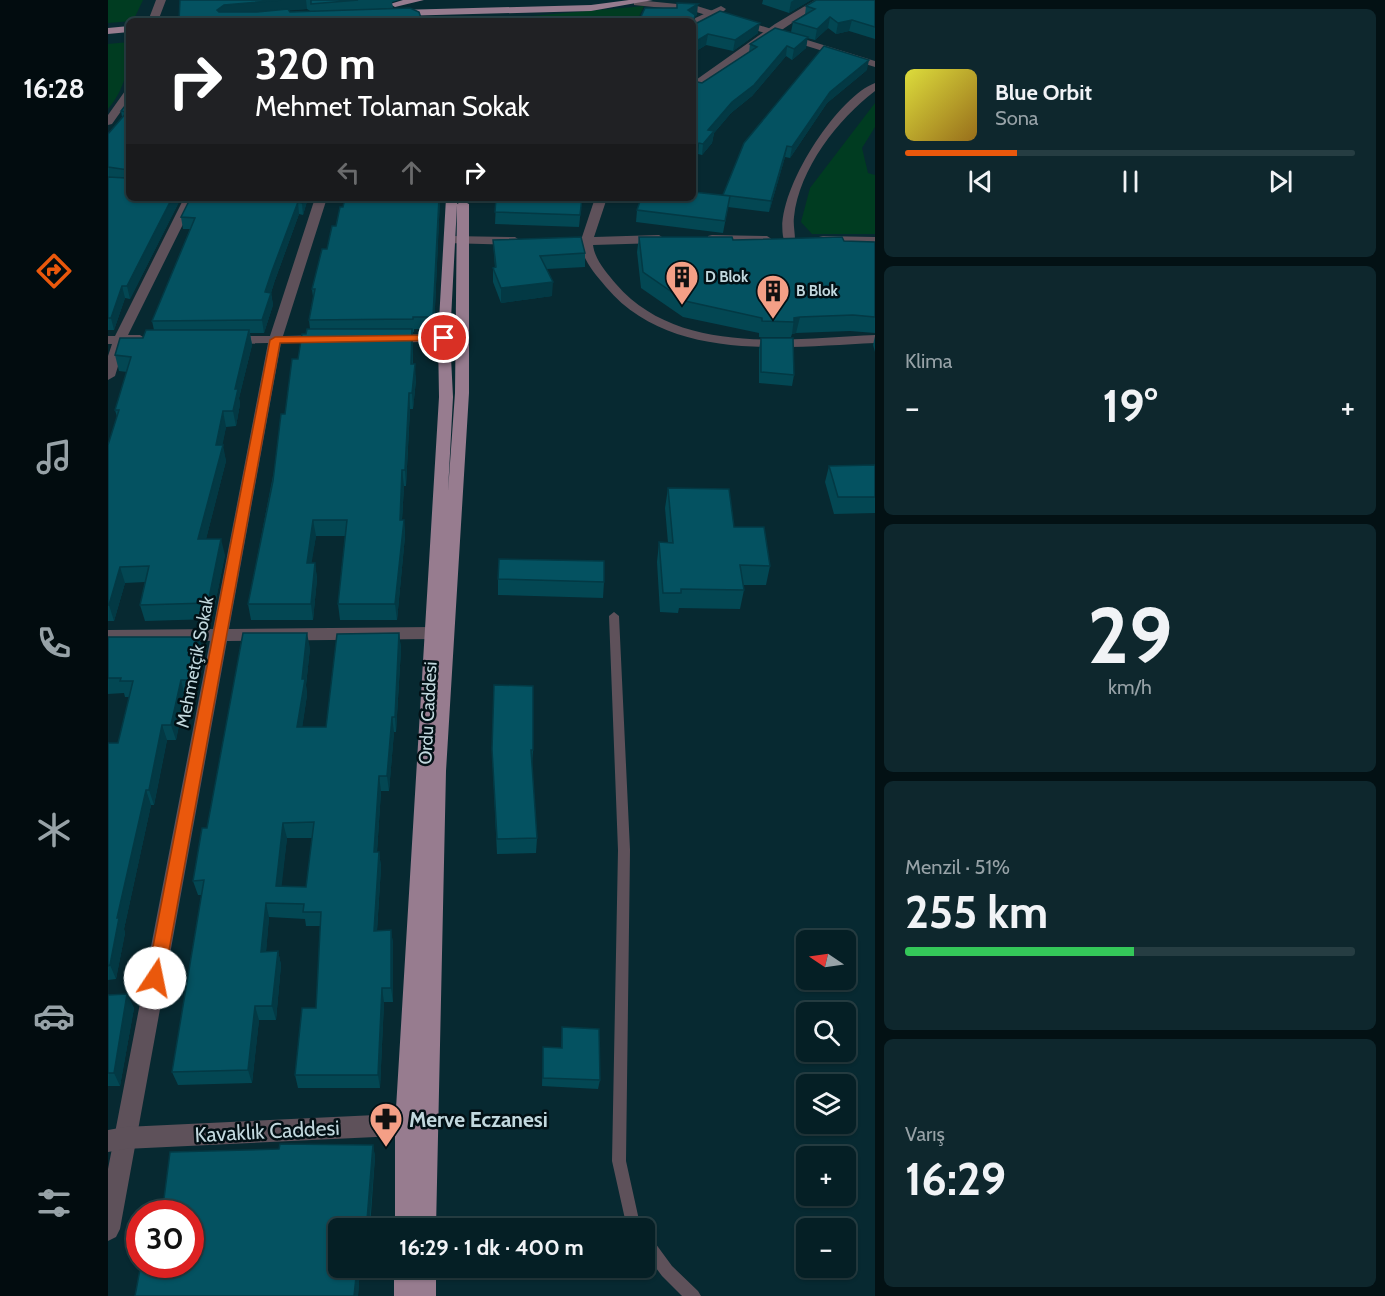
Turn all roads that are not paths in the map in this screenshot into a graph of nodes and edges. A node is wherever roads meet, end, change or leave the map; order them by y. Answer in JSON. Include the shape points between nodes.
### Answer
{"nodes":[{"id":1,"x":161,"y":0,"type":"edge"},
{"id":2,"x":419,"y":0,"type":"edge"},
{"id":3,"x":473,"y":0,"type":"edge"},
{"id":4,"x":484,"y":0,"type":"edge"},
{"id":5,"x":648,"y":0,"type":"edge"},
{"id":6,"x":692,"y":0,"type":"edge"},
{"id":7,"x":821,"y":0,"type":"edge"},
{"id":8,"x":457,"y":1,"type":"edge"},
{"id":9,"x":637,"y":3,"type":"junction"},
{"id":10,"x":392,"y":9,"type":"junction"},
{"id":11,"x":513,"y":11,"type":"junction"},
{"id":12,"x":717,"y":12,"type":"junction"},
{"id":13,"x":475,"y":16,"type":"edge"},
{"id":14,"x":459,"y":17,"type":"edge"},
{"id":15,"x":154,"y":18,"type":"edge"},
{"id":16,"x":420,"y":18,"type":"edge"},
{"id":17,"x":497,"y":18,"type":"edge"},
{"id":18,"x":696,"y":21,"type":"edge"},
{"id":19,"x":126,"y":29,"type":"edge"},
{"id":20,"x":774,"y":29,"type":"junction"},
{"id":21,"x":108,"y":31,"type":"edge"},
{"id":22,"x":126,"y":38,"type":"edge"},
{"id":23,"x":108,"y":40,"type":"edge"},
{"id":24,"x":875,"y":56,"type":"edge"},
{"id":25,"x":875,"y":64,"type":"edge"},
{"id":26,"x":696,"y":85,"type":"edge"},
{"id":27,"x":875,"y":86,"type":"edge"},
{"id":28,"x":126,"y":97,"type":"edge"},
{"id":29,"x":108,"y":122,"type":"edge"},
{"id":30,"x":187,"y":201,"type":"edge"},
{"id":31,"x":320,"y":201,"type":"edge"},
{"id":32,"x":452,"y":201,"type":"edge"},
{"id":33,"x":462,"y":201,"type":"edge"},
{"id":34,"x":600,"y":201,"type":"edge"},
{"id":35,"x":670,"y":239,"type":"edge"},
{"id":36,"x":694,"y":239,"type":"edge"},
{"id":37,"x":456,"y":240,"type":"junction"},
{"id":38,"x":588,"y":240,"type":"junction"},
{"id":39,"x":799,"y":240,"type":"junction"},
{"id":40,"x":526,"y":241,"type":"edge"},
{"id":41,"x":546,"y":241,"type":"edge"},
{"id":42,"x":875,"y":241,"type":"edge"},
{"id":43,"x":444,"y":338,"type":"junction"},
{"id":44,"x":156,"y":339,"type":"edge"},
{"id":45,"x":332,"y":339,"type":"edge"},
{"id":46,"x":377,"y":339,"type":"edge"},
{"id":47,"x":875,"y":339,"type":"edge"},
{"id":48,"x":114,"y":340,"type":"edge"},
{"id":49,"x":215,"y":340,"type":"edge"},
{"id":50,"x":275,"y":340,"type":"junction"},
{"id":51,"x":108,"y":376,"type":"edge"},
{"id":52,"x":614,"y":616,"type":"dead end"},
{"id":53,"x":433,"y":633,"type":"junction"},
{"id":54,"x":220,"y":635,"type":"junction"},
{"id":55,"x":108,"y":636,"type":"edge"},
{"id":56,"x":415,"y":1124,"type":"junction"},
{"id":57,"x":113,"y":1139,"type":"edge"},
{"id":58,"x":407,"y":1218,"type":"edge"},
{"id":59,"x":423,"y":1218,"type":"edge"},
{"id":60,"x":631,"y":1218,"type":"edge"},
{"id":61,"x":108,"y":1228,"type":"edge"},
{"id":62,"x":655,"y":1255,"type":"edge"},
{"id":63,"x":406,"y":1278,"type":"edge"},
{"id":64,"x":424,"y":1278,"type":"edge"},
{"id":65,"x":406,"y":1296,"type":"edge"},
{"id":66,"x":424,"y":1296,"type":"edge"},
{"id":67,"x":693,"y":1296,"type":"edge"}],
"edges":[{"from":1,"to":15,"type":"street"},
{"from":2,"to":10,"type":"main road"},
{"from":3,"to":4,"type":"main road"},
{"from":3,"to":8,"type":"main road"},
{"from":3,"to":13,"type":"main road"},
{"from":5,"to":9,"type":"main road"},
{"from":6,"to":12,"type":"street"},
{"from":7,"to":20,"type":"street"},
{"from":8,"to":10,"type":"main road"},
{"from":8,"to":14,"type":"main road"},
{"from":9,"to":11,"type":"main road"},
{"from":9,"to":12,"type":"street"},
{"from":10,"to":14,"type":"main road"},
{"from":10,"to":16,"type":"main road"},
{"from":11,"to":13,"type":"main road"},
{"from":11,"to":17,"type":"main road"},
{"from":12,"to":18,"type":"street"},
{"from":12,"to":20,"type":"street"},
{"from":13,"to":14,"type":"main road"},
{"from":19,"to":21,"type":"main road"},
{"from":20,"to":24,"type":"street"},
{"from":20,"to":25,"type":"street"},
{"from":20,"to":26,"type":"street"},
{"from":22,"to":23,"type":"main road"},
{"from":27,"to":39,"type":"street","via":[[860,96],[813,156],[793,196],[788,218]]},
{"from":28,"to":29,"type":"street"},
{"from":30,"to":48,"type":"street"},
{"from":31,"to":50,"type":"street","name":"Mehmetçik Sokak"},
{"from":32,"to":37,"type":"main road","name":"Ordu Caddesi"},
{"from":33,"to":37,"type":"main road","name":"Ordu Caddesi"},
{"from":34,"to":38,"type":"street"},
{"from":35,"to":38,"type":"street"},
{"from":36,"to":39,"type":"street"},
{"from":37,"to":40,"type":"street"},
{"from":37,"to":43,"type":"main road","name":"Ordu Caddesi"},
{"from":37,"to":56,"type":"main road","name":"Ordu Caddesi","via":[[462,393]]},
{"from":38,"to":41,"type":"street"},
{"from":38,"to":47,"type":"street","via":[[588,251],[624,303],[651,319],[690,333],[753,344]]},
{"from":39,"to":42,"type":"street"},
{"from":43,"to":46,"type":"street"},
{"from":43,"to":53,"type":"main road","name":"Ordu Caddesi","via":[[446,397]]},
{"from":44,"to":48,"type":"street"},
{"from":45,"to":50,"type":"street"},
{"from":48,"to":51,"type":"street"},
{"from":49,"to":50,"type":"street"},
{"from":50,"to":54,"type":"street","name":"Mehmetçik Sokak"},
{"from":52,"to":60,"type":"lane","via":[[624,850],[620,1161]]},
{"from":53,"to":54,"type":"street"},
{"from":53,"to":56,"type":"main road","name":"Ordu Caddesi"},
{"from":54,"to":55,"type":"street"},
{"from":54,"to":57,"type":"street","name":"Mehmetçik Sokak"},
{"from":56,"to":57,"type":"street","name":"Kavaklık Caddesi"},
{"from":56,"to":58,"type":"main road","name":"Ordu Caddesi"},
{"from":56,"to":59,"type":"main road","name":"Ordu Caddesi"},
{"from":57,"to":61,"type":"street","name":"Mehmetçik Sokak"},
{"from":62,"to":67,"type":"lane"},
{"from":63,"to":65,"type":"main road"},
{"from":64,"to":66,"type":"main road"}]}
